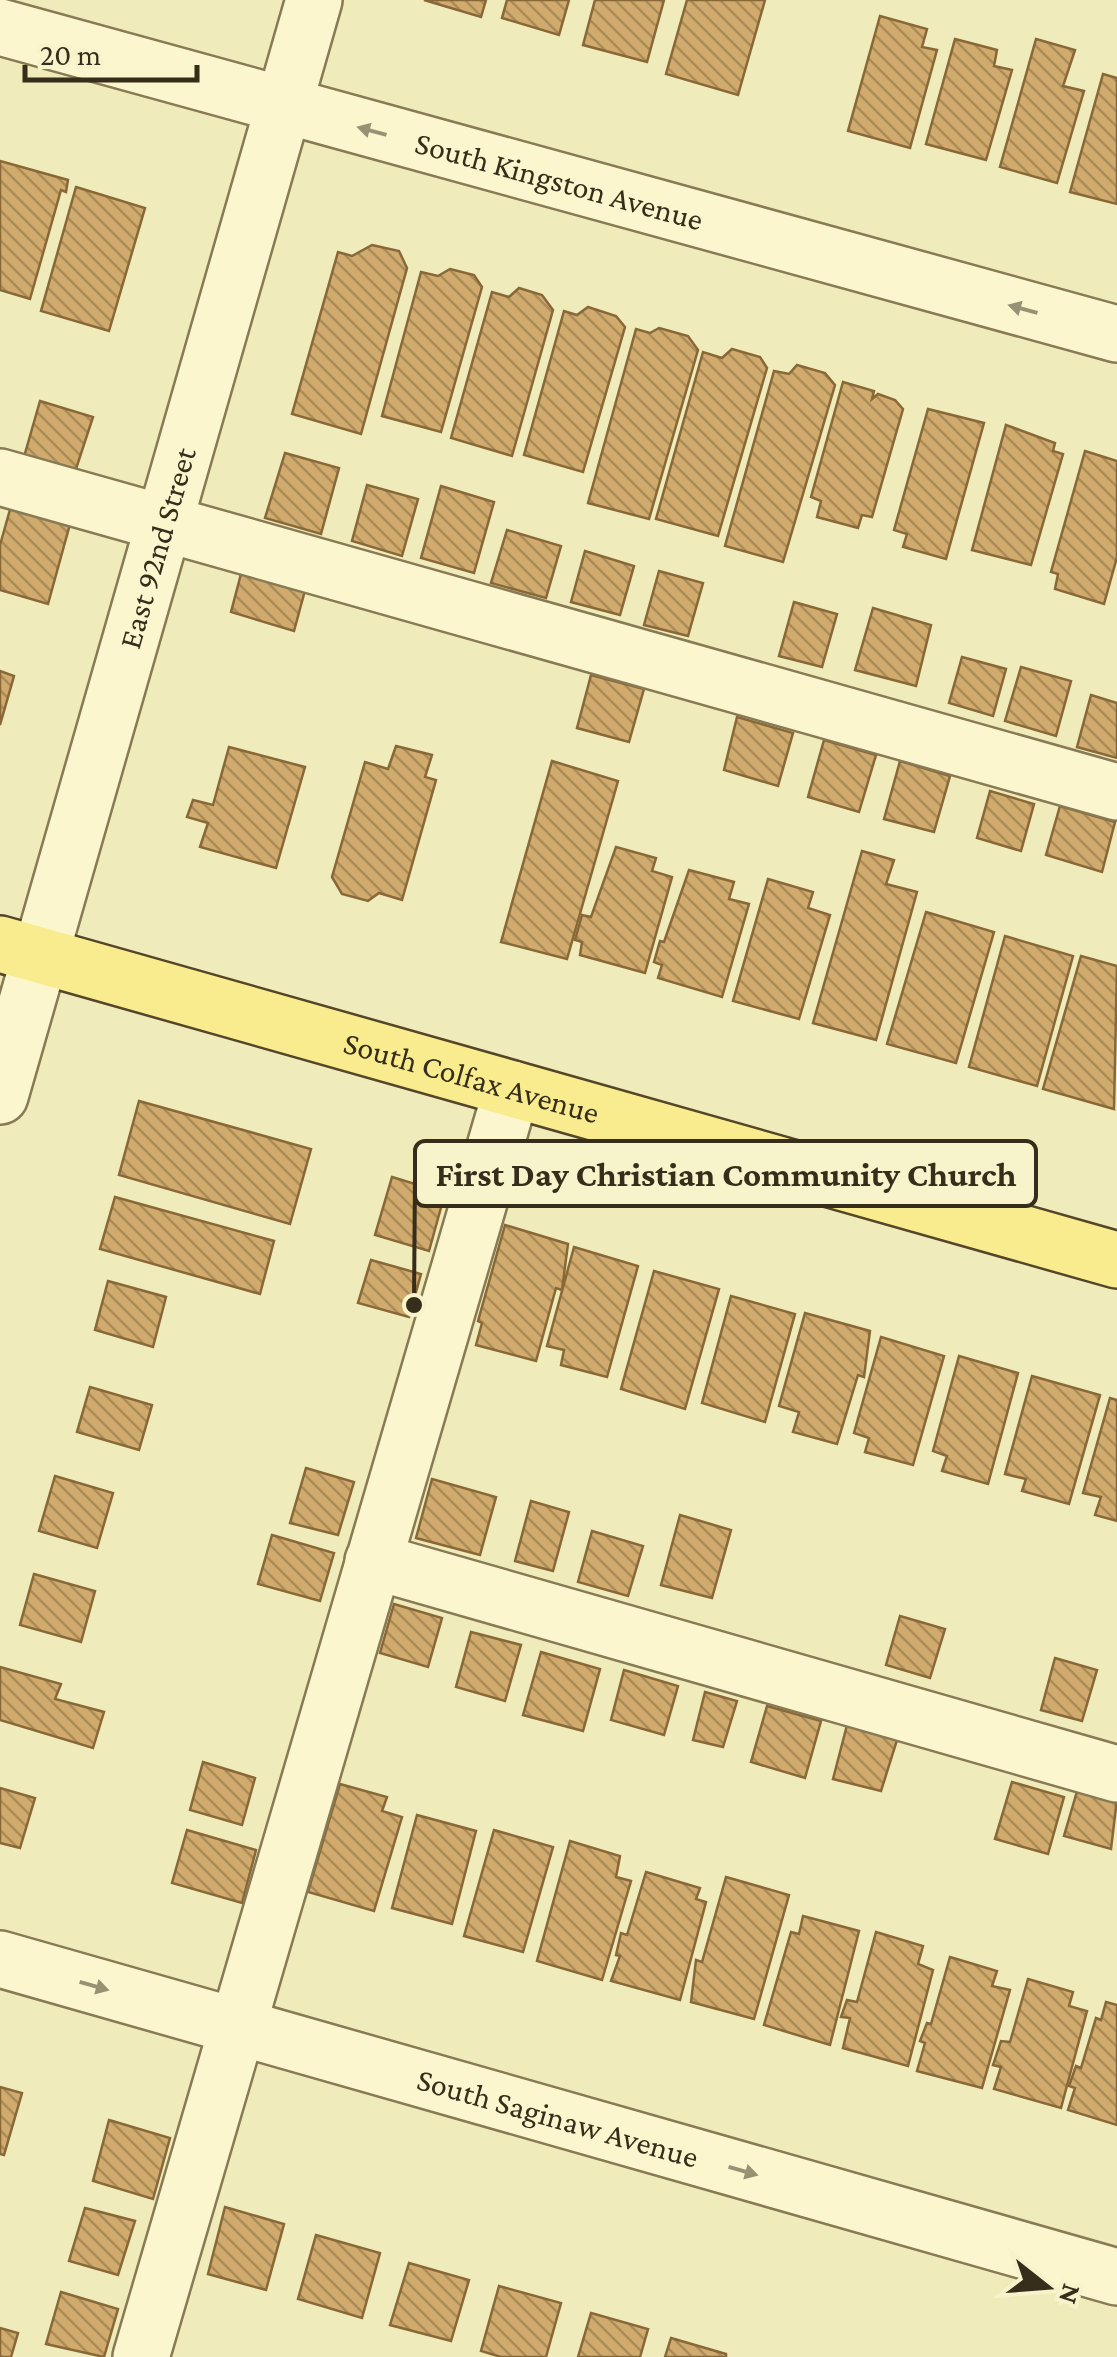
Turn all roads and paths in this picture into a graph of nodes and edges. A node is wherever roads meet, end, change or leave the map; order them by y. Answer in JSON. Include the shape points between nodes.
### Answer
{"nodes":[{"id":1,"x":314,"y":0,"type":"edge"},
{"id":2,"x":0,"y":26,"type":"edge"},
{"id":3,"x":284,"y":107,"type":"junction"},
{"id":4,"x":1117,"y":334,"type":"edge"},
{"id":5,"x":0,"y":477,"type":"edge"},
{"id":6,"x":165,"y":524,"type":"junction"},
{"id":7,"x":1117,"y":792,"type":"edge"},
{"id":8,"x":20,"y":950,"type":"edge"},
{"id":9,"x":512,"y":1089,"type":"junction"},
{"id":10,"x":0,"y":1096,"type":"edge"},
{"id":11,"x":1117,"y":1260,"type":"edge"},
{"id":12,"x":373,"y":1561,"type":"junction"},
{"id":13,"x":1117,"y":1774,"type":"edge"},
{"id":14,"x":0,"y":1959,"type":"edge"},
{"id":15,"x":236,"y":2026,"type":"junction"},
{"id":16,"x":1117,"y":2278,"type":"edge"},
{"id":17,"x":140,"y":2357,"type":"edge"}],
"edges":[{"from":1,"to":3,"type":"street","name":"East 92nd Street"},
{"from":2,"to":3,"type":"street","name":"South Kingston Avenue"},
{"from":4,"to":3,"type":"street","name":"South Kingston Avenue","one_way":true},
{"from":3,"to":6,"type":"street","name":"East 92nd Street"},
{"from":5,"to":6,"type":"street"},
{"from":6,"to":7,"type":"street"},
{"from":6,"to":8,"type":"street","name":"East 92nd Street"},
{"from":8,"to":9,"type":"main road","name":"South Colfax Avenue"},
{"from":8,"to":10,"type":"street","name":"East 92nd Street"},
{"from":9,"to":11,"type":"main road","name":"South Colfax Avenue"},
{"from":9,"to":12,"type":"street"},
{"from":12,"to":13,"type":"street"},
{"from":12,"to":15,"type":"street"},
{"from":14,"to":15,"type":"street","name":"South Saginaw Avenue","one_way":true},
{"from":15,"to":16,"type":"street","name":"South Saginaw Avenue","one_way":true},
{"from":15,"to":17,"type":"street"}]}
